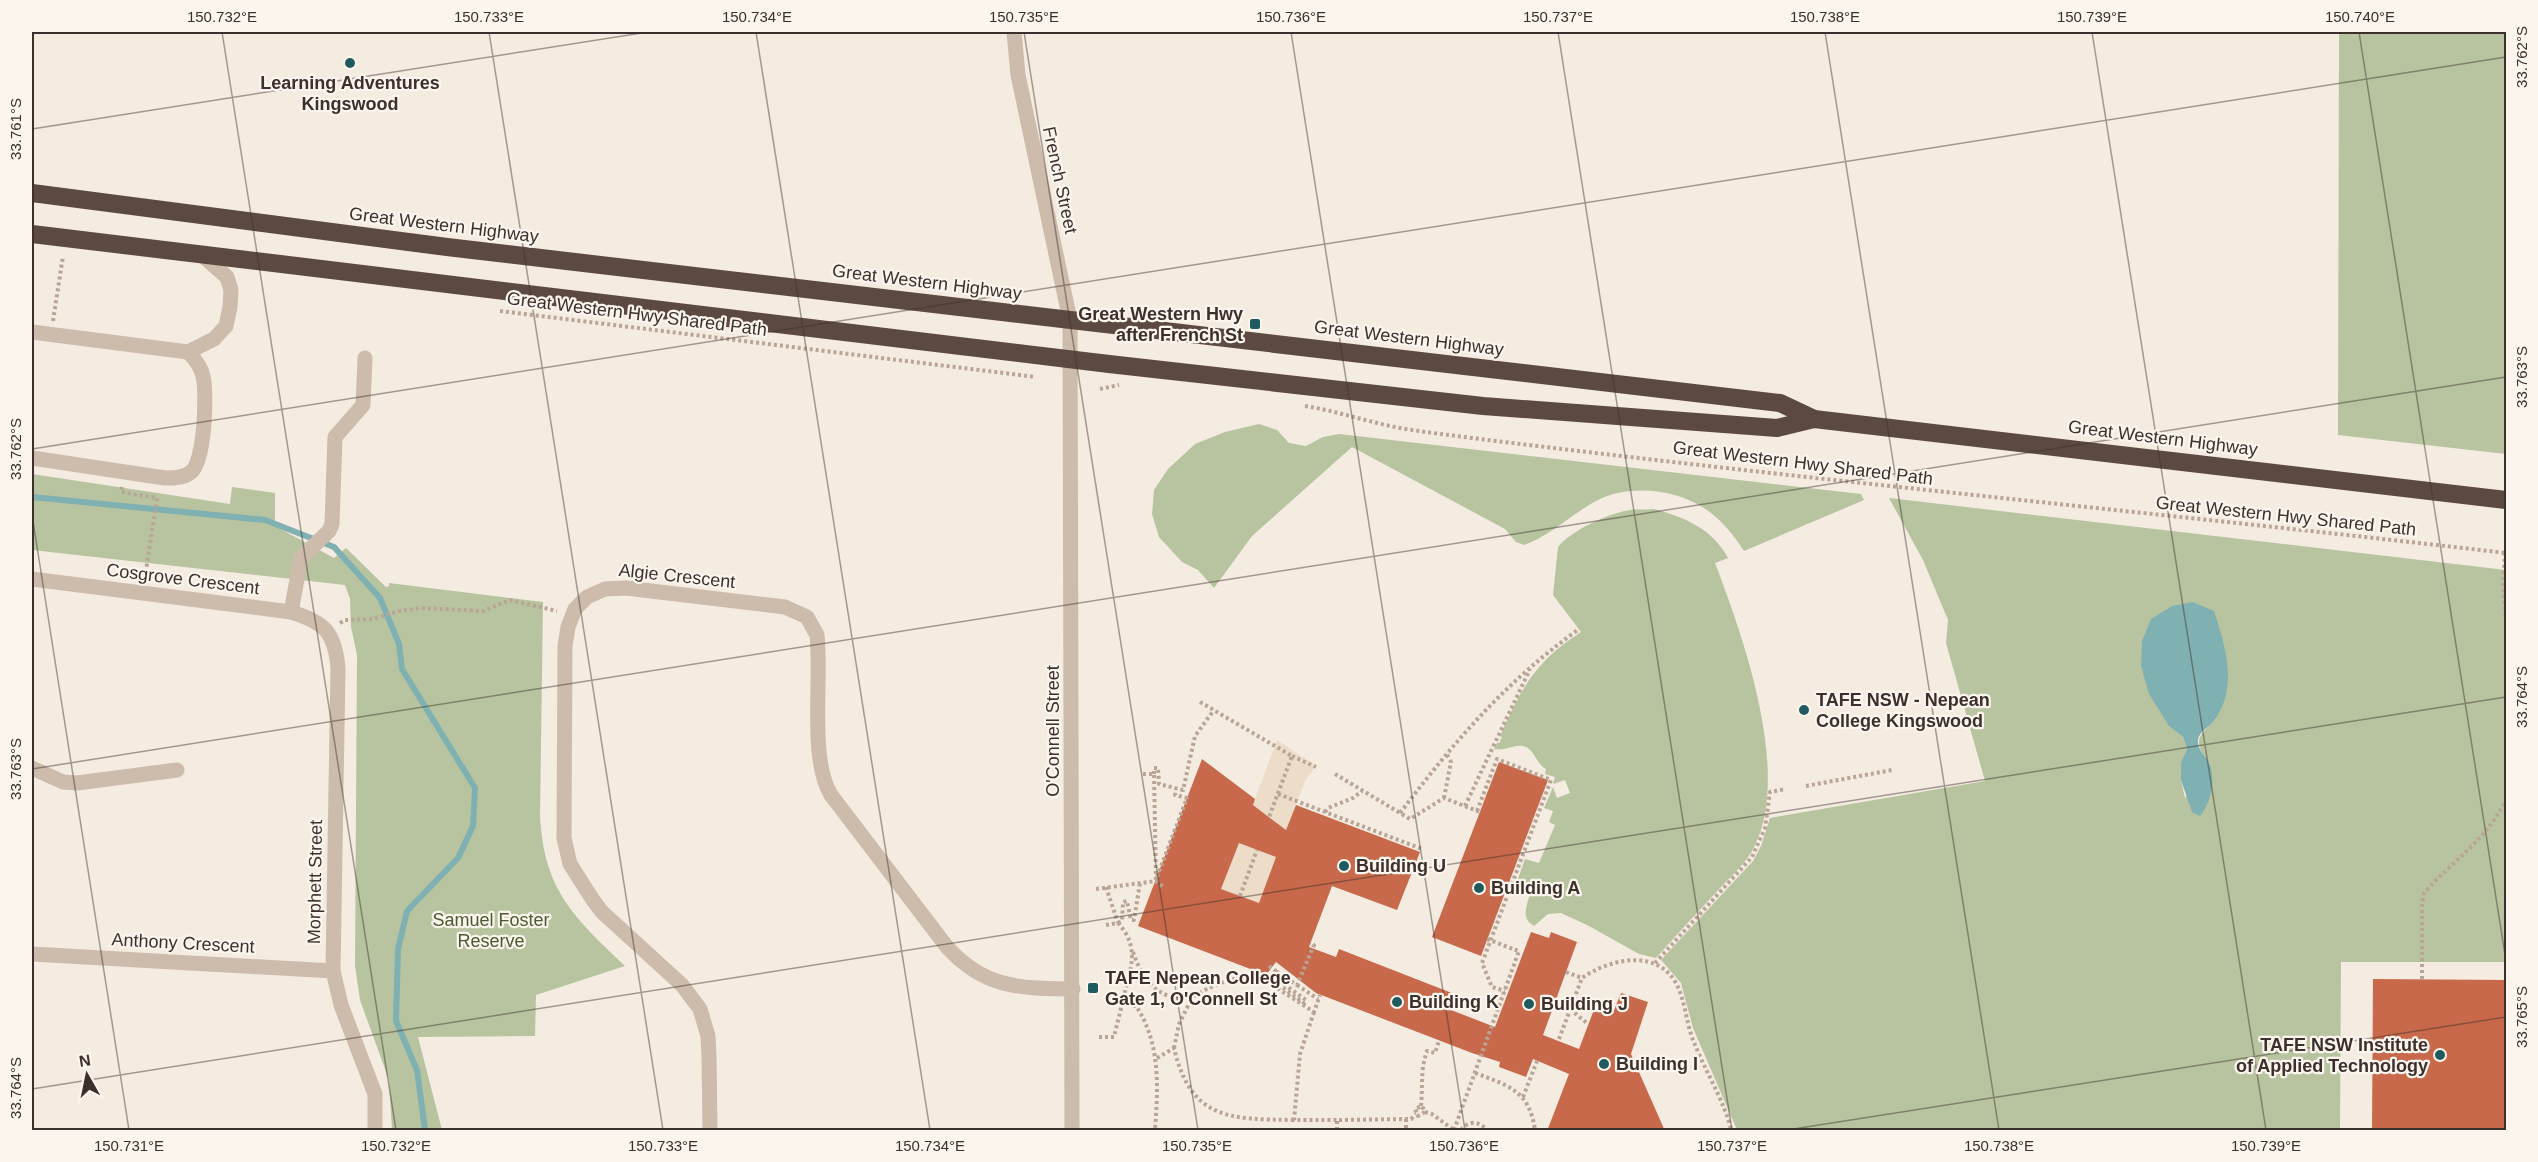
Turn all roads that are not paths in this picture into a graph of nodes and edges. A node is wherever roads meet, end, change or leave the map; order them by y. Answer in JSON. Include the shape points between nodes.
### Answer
{"nodes":[{"id":1,"x":1014,"y":32,"type":"edge"},
{"id":2,"x":32,"y":194,"type":"edge"},
{"id":3,"x":32,"y":234,"type":"edge"},
{"id":4,"x":203,"y":256,"type":"junction"},
{"id":5,"x":1070,"y":328,"type":"junction"},
{"id":6,"x":32,"y":332,"type":"edge"},
{"id":7,"x":188,"y":352,"type":"junction"},
{"id":8,"x":365,"y":358,"type":"dead end"},
{"id":9,"x":1070,"y":359,"type":"junction"},
{"id":10,"x":1814,"y":419,"type":"junction"},
{"id":11,"x":32,"y":458,"type":"edge"},
{"id":12,"x":2506,"y":500,"type":"edge"},
{"id":13,"x":32,"y":579,"type":"edge"},
{"id":14,"x":291,"y":612,"type":"junction"},
{"id":15,"x":326,"y":629,"type":"joint"},
{"id":16,"x":32,"y":768,"type":"edge"},
{"id":17,"x":177,"y":770,"type":"dead end"},
{"id":18,"x":32,"y":954,"type":"edge"},
{"id":19,"x":333,"y":971,"type":"junction"},
{"id":20,"x":1073,"y":989,"type":"junction"},
{"id":21,"x":1074,"y":1129,"type":"edge"},
{"id":22,"x":375,"y":1131,"type":"edge"},
{"id":23,"x":710,"y":1131,"type":"edge"}],
"edges":[{"from":1,"to":5,"type":"street","name":"French Street","via":[[1018,75]]},
{"from":2,"to":5,"type":"highway","name":"Great Western Highway"},
{"from":3,"to":4,"type":"highway","name":"Great Western Highway"},
{"from":4,"to":7,"type":"street","via":[[227,277],[230,307],[226,326],[214,339]]},
{"from":4,"to":9,"type":"highway","name":"Great Western Highway"},
{"from":5,"to":9,"type":"street","name":"O'Connell Street"},
{"from":5,"to":10,"type":"highway","name":"Great Western Highway","via":[[1780,403]]},
{"from":6,"to":7,"type":"street"},
{"from":7,"to":11,"type":"street","via":[[203,377],[203,448],[192,471],[180,478],[165,478]]},
{"from":8,"to":14,"type":"street","via":[[363,405],[335,437],[333,520],[329,531],[301,558]]},
{"from":9,"to":10,"type":"highway","name":"Great Western Highway","via":[[1483,406],[1777,428]]},
{"from":9,"to":20,"type":"street","name":"O'Connell Street"},
{"from":10,"to":12,"type":"highway","name":"Great Western Highway"},
{"from":13,"to":14,"type":"street","name":"Cosgrove Crescent"},
{"from":14,"to":15,"type":"street","name":"Cosgrove Crescent"},
{"from":15,"to":19,"type":"street","name":"Morphett Street","via":[[334,641],[338,668]]},
{"from":16,"to":17,"type":"street","via":[[63,782],[77,783]]},
{"from":18,"to":19,"type":"street","name":"Anthony Crescent"},
{"from":19,"to":22,"type":"street","name":"Morphett Street","via":[[341,1005],[375,1094]]},
{"from":20,"to":21,"type":"street","name":"O'Connell Street"},
{"from":20,"to":23,"type":"street","name":"Algie Crescent","via":[[1009,986],[986,978],[964,963],[831,795],[819,756],[817,635],[807,617],[785,607],[616,587],[596,592],[587,597],[572,617],[565,646],[566,851],[576,875],[602,912],[682,985],[700,1009],[709,1047]]}]}
